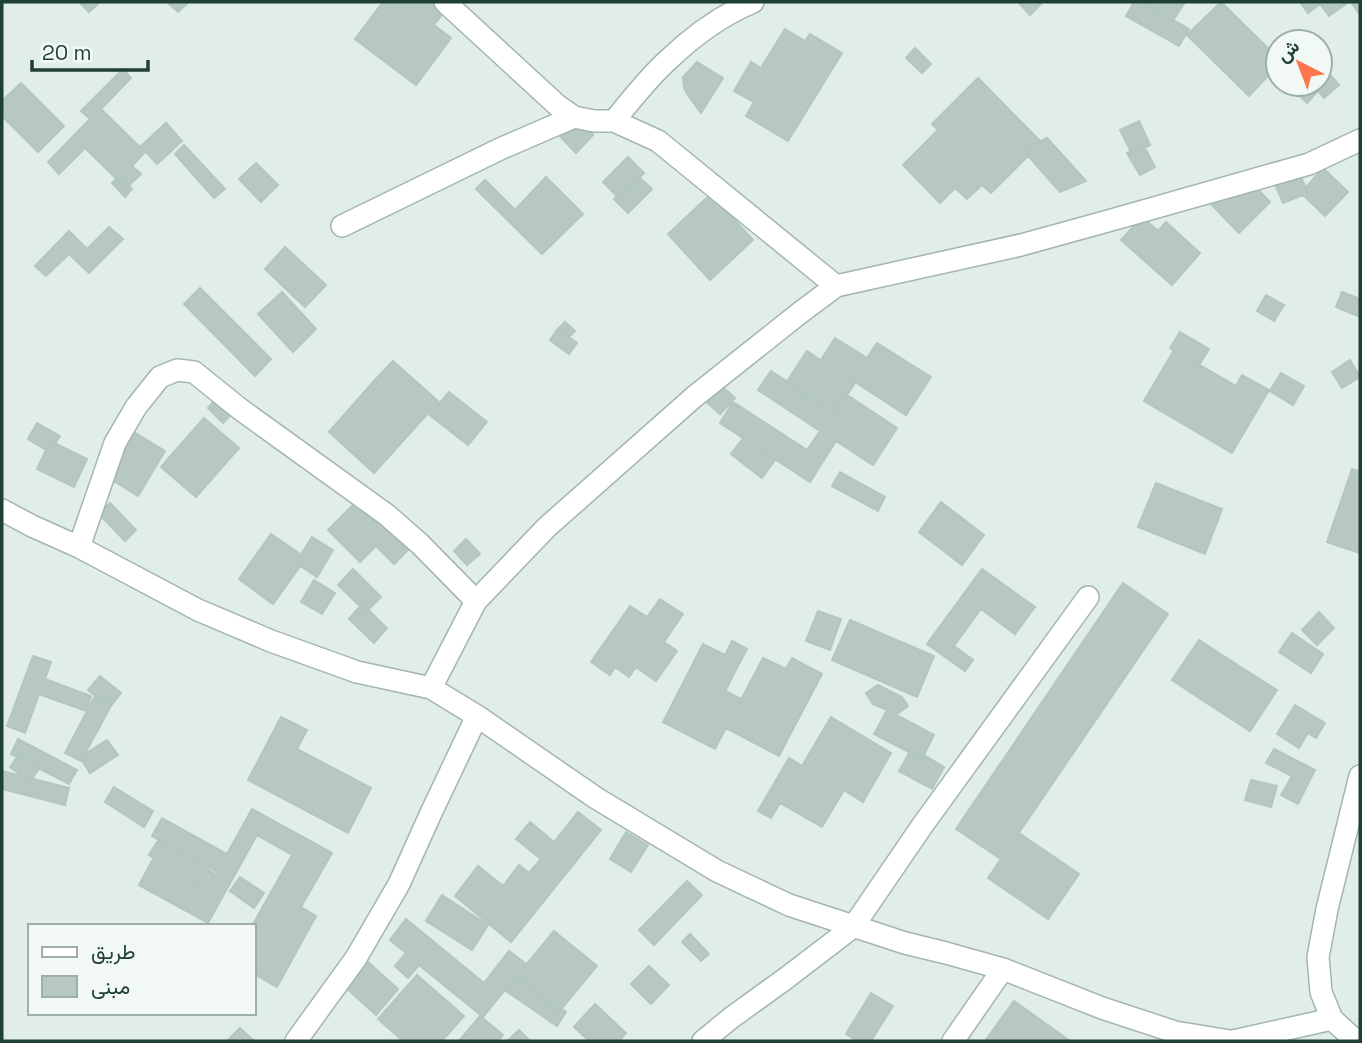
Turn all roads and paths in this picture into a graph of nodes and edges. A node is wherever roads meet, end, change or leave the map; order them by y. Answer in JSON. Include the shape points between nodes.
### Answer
{"nodes":[{"id":1,"x":444,"y":2,"type":"edge"},
{"id":2,"x":752,"y":2,"type":"edge"},
{"id":3,"x":575,"y":117,"type":"junction"},
{"id":4,"x":614,"y":121,"type":"junction"},
{"id":5,"x":1360,"y":140,"type":"edge"},
{"id":6,"x":342,"y":226,"type":"dead end"},
{"id":7,"x":836,"y":286,"type":"junction"},
{"id":8,"x":2,"y":510,"type":"edge"},
{"id":9,"x":79,"y":547,"type":"junction"},
{"id":10,"x":1088,"y":597,"type":"dead end"},
{"id":11,"x":476,"y":601,"type":"junction"},
{"id":12,"x":432,"y":688,"type":"junction"},
{"id":13,"x":477,"y":716,"type":"junction"},
{"id":14,"x":1360,"y":776,"type":"edge"},
{"id":15,"x":853,"y":927,"type":"junction"},
{"id":16,"x":1003,"y":969,"type":"junction"},
{"id":17,"x":1332,"y":1019,"type":"junction"},
{"id":18,"x":296,"y":1041,"type":"edge"},
{"id":19,"x":703,"y":1041,"type":"edge"},
{"id":20,"x":953,"y":1041,"type":"edge"},
{"id":21,"x":1232,"y":1041,"type":"edge"},
{"id":22,"x":1356,"y":1041,"type":"edge"}],
"edges":[{"from":1,"to":3,"type":"street"},
{"from":2,"to":4,"type":"street","via":[[735,9],[668,60]]},
{"from":3,"to":4,"type":"street"},
{"from":3,"to":6,"type":"street"},
{"from":4,"to":7,"type":"street","via":[[658,141]]},
{"from":5,"to":7,"type":"street","via":[[1309,164],[1115,219]]},
{"from":7,"to":11,"type":"street","via":[[694,397],[547,527]]},
{"from":8,"to":9,"type":"street"},
{"from":9,"to":11,"type":"street","via":[[115,443],[136,407],[160,377],[177,370],[194,372],[387,516]]},
{"from":9,"to":12,"type":"street","via":[[198,610],[271,641],[357,672]]},
{"from":10,"to":15,"type":"street"},
{"from":11,"to":12,"type":"street"},
{"from":12,"to":13,"type":"street"},
{"from":13,"to":15,"type":"street","via":[[596,799],[717,871],[789,905]]},
{"from":13,"to":18,"type":"street","via":[[399,884],[356,958]]},
{"from":14,"to":17,"type":"street","via":[[1318,957],[1321,992]]},
{"from":15,"to":16,"type":"street"},
{"from":15,"to":19,"type":"street"},
{"from":16,"to":20,"type":"street"},
{"from":16,"to":21,"type":"street","via":[[1175,1032]]},
{"from":17,"to":21,"type":"street"},
{"from":17,"to":22,"type":"street"}]}
